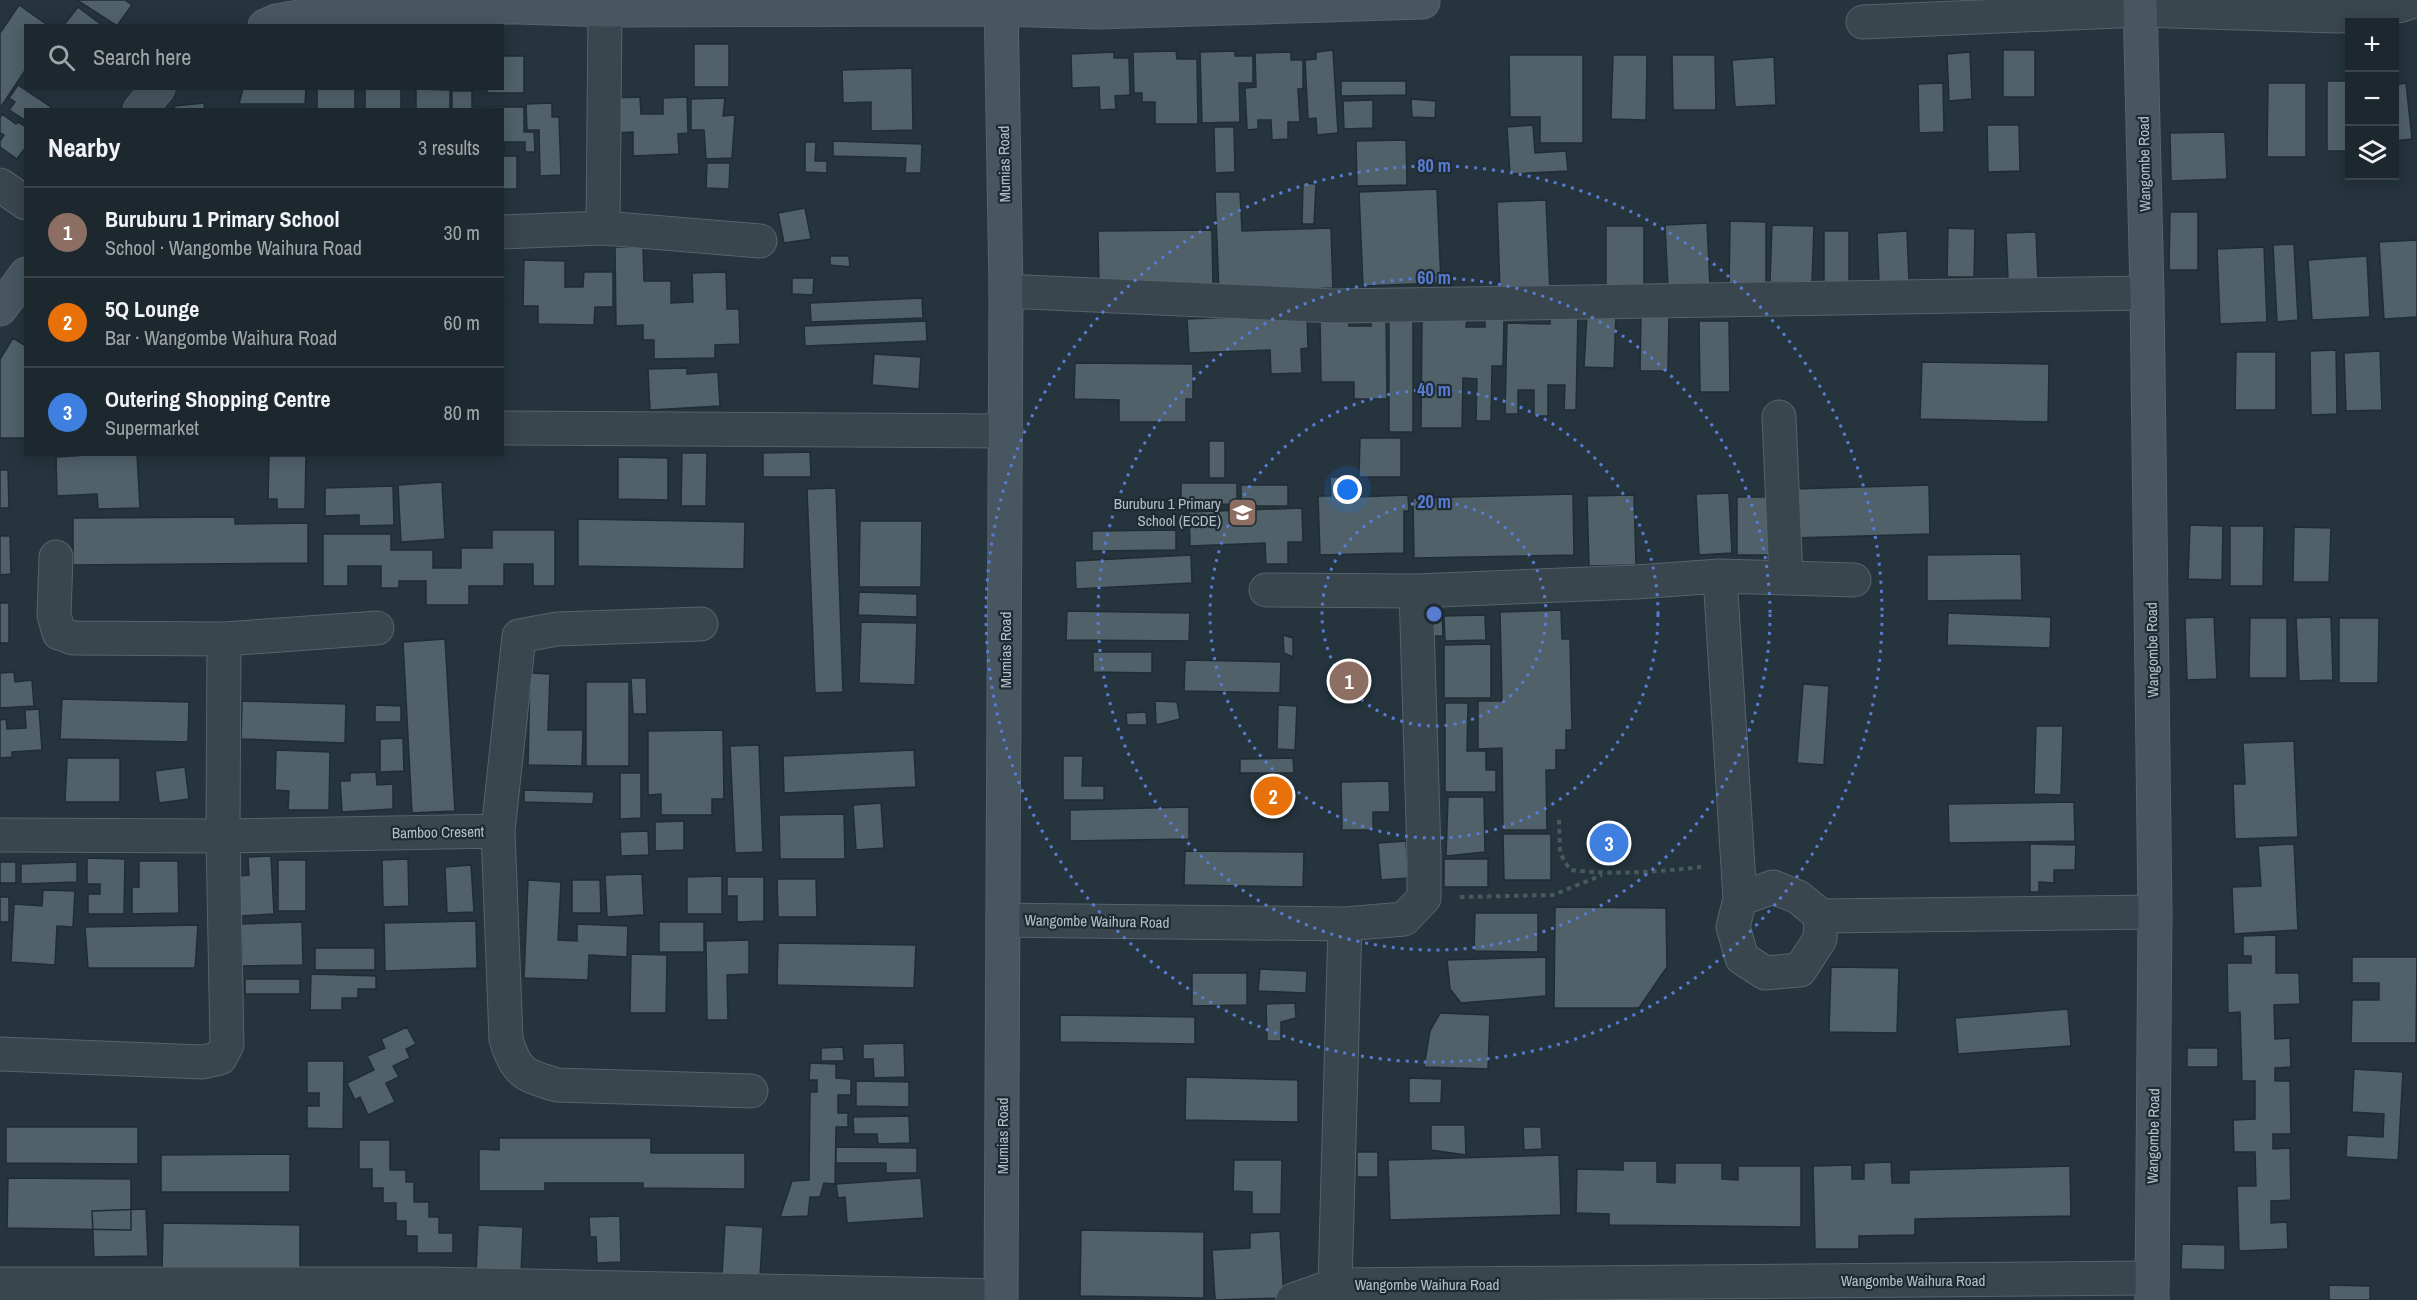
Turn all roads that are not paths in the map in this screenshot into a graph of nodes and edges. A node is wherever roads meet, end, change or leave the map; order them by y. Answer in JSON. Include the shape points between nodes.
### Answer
{"nodes":[{"id":1,"x":2416,"y":0,"type":"edge"},
{"id":2,"x":1423,"y":2,"type":"dead end"},
{"id":3,"x":517,"y":4,"type":"edge"},
{"id":4,"x":1001,"y":4,"type":"edge"},
{"id":5,"x":2140,"y":5,"type":"edge"},
{"id":6,"x":605,"y":10,"type":"junction"},
{"id":7,"x":1863,"y":22,"type":"dead end"},
{"id":8,"x":270,"y":24,"type":"edge"},
{"id":9,"x":156,"y":90,"type":"edge"},
{"id":10,"x":142,"y":108,"type":"edge"},
{"id":11,"x":0,"y":185,"type":"edge"},
{"id":12,"x":24,"y":202,"type":"edge"},
{"id":13,"x":603,"y":228,"type":"junction"},
{"id":14,"x":504,"y":232,"type":"edge"},
{"id":15,"x":760,"y":241,"type":"dead end"},
{"id":16,"x":24,"y":277,"type":"edge"},
{"id":17,"x":1006,"y":291,"type":"junction"},
{"id":18,"x":2147,"y":293,"type":"junction"},
{"id":19,"x":0,"y":309,"type":"edge"},
{"id":20,"x":1779,"y":417,"type":"dead end"},
{"id":21,"x":504,"y":428,"type":"edge"},
{"id":22,"x":1006,"y":431,"type":"junction"},
{"id":23,"x":56,"y":557,"type":"dead end"},
{"id":24,"x":1720,"y":576,"type":"junction"},
{"id":25,"x":1786,"y":578,"type":"junction"},
{"id":26,"x":1854,"y":580,"type":"dead end"},
{"id":27,"x":1266,"y":591,"type":"dead end"},
{"id":28,"x":1416,"y":591,"type":"junction"},
{"id":29,"x":700,"y":624,"type":"dead end"},
{"id":30,"x":377,"y":628,"type":"dead end"},
{"id":31,"x":224,"y":639,"type":"junction"},
{"id":32,"x":498,"y":831,"type":"junction"},
{"id":33,"x":0,"y":835,"type":"edge"},
{"id":34,"x":223,"y":836,"type":"junction"},
{"id":35,"x":1740,"y":899,"type":"junction"},
{"id":36,"x":2156,"y":912,"type":"junction"},
{"id":37,"x":1821,"y":916,"type":"junction"},
{"id":38,"x":1003,"y":920,"type":"junction"},
{"id":39,"x":1345,"y":924,"type":"junction"},
{"id":40,"x":0,"y":1054,"type":"edge"},
{"id":41,"x":751,"y":1091,"type":"dead end"},
{"id":42,"x":0,"y":1284,"type":"edge"},
{"id":43,"x":1335,"y":1285,"type":"junction"},
{"id":44,"x":2152,"y":1289,"type":"edge"},
{"id":45,"x":1001,"y":1298,"type":"edge"},
{"id":46,"x":1293,"y":1300,"type":"edge"}],
"edges":[{"from":1,"to":5,"type":"street","via":[[2339,16]]},
{"from":2,"to":4,"type":"street","via":[[1098,12]]},
{"from":3,"to":6,"type":"street"},
{"from":3,"to":8,"type":"street","via":[[346,9]]},
{"from":4,"to":6,"type":"street"},
{"from":4,"to":17,"type":"street","name":"Mumias Road"},
{"from":5,"to":7,"type":"street"},
{"from":5,"to":18,"type":"street","name":"Wangombe Road"},
{"from":6,"to":13,"type":"street"},
{"from":9,"to":10,"type":"street"},
{"from":11,"to":12,"type":"street"},
{"from":13,"to":14,"type":"street"},
{"from":13,"to":15,"type":"street"},
{"from":16,"to":19,"type":"street"},
{"from":17,"to":18,"type":"street","via":[[1335,306]]},
{"from":17,"to":22,"type":"street","name":"Mumias Road"},
{"from":18,"to":36,"type":"street","name":"Wangombe Road"},
{"from":20,"to":25,"type":"street"},
{"from":21,"to":22,"type":"street"},
{"from":22,"to":38,"type":"street","name":"Mumias Road"},
{"from":23,"to":31,"type":"street","via":[[54,615],[58,633],[74,638]]},
{"from":24,"to":25,"type":"street"},
{"from":24,"to":28,"type":"street"},
{"from":24,"to":35,"type":"street"},
{"from":25,"to":26,"type":"street"},
{"from":27,"to":28,"type":"street"},
{"from":28,"to":39,"type":"street","via":[[1424,898],[1404,919]]},
{"from":29,"to":32,"type":"street","name":"Bamboo Cresent","via":[[557,629],[519,636]]},
{"from":30,"to":31,"type":"street"},
{"from":31,"to":34,"type":"street"},
{"from":32,"to":34,"type":"street","name":"Bamboo Cresent"},
{"from":32,"to":41,"type":"street","via":[[506,1040],[512,1061],[529,1076],[557,1085]]},
{"from":33,"to":34,"type":"street","name":"Bamboo Cresent"},
{"from":34,"to":40,"type":"street","via":[[227,1045],[220,1058],[202,1062]]},
{"from":35,"to":37,"type":"street","via":[[1773,886],[1798,897]]},
{"from":35,"to":37,"type":"street","via":[[1733,927],[1742,958],[1765,973],[1800,969],[1820,939]]},
{"from":36,"to":37,"type":"street"},
{"from":36,"to":44,"type":"street","name":"Wangombe Road"},
{"from":38,"to":39,"type":"street","name":"Wangombe Waihura Road"},
{"from":38,"to":45,"type":"street","name":"Mumias Road"},
{"from":39,"to":43,"type":"street","name":"Wangombe Waihura Road"},
{"from":42,"to":45,"type":"street","via":[[431,1284]]},
{"from":43,"to":44,"type":"street","name":"Wangombe Waihura Road"},
{"from":43,"to":46,"type":"street"}]}
